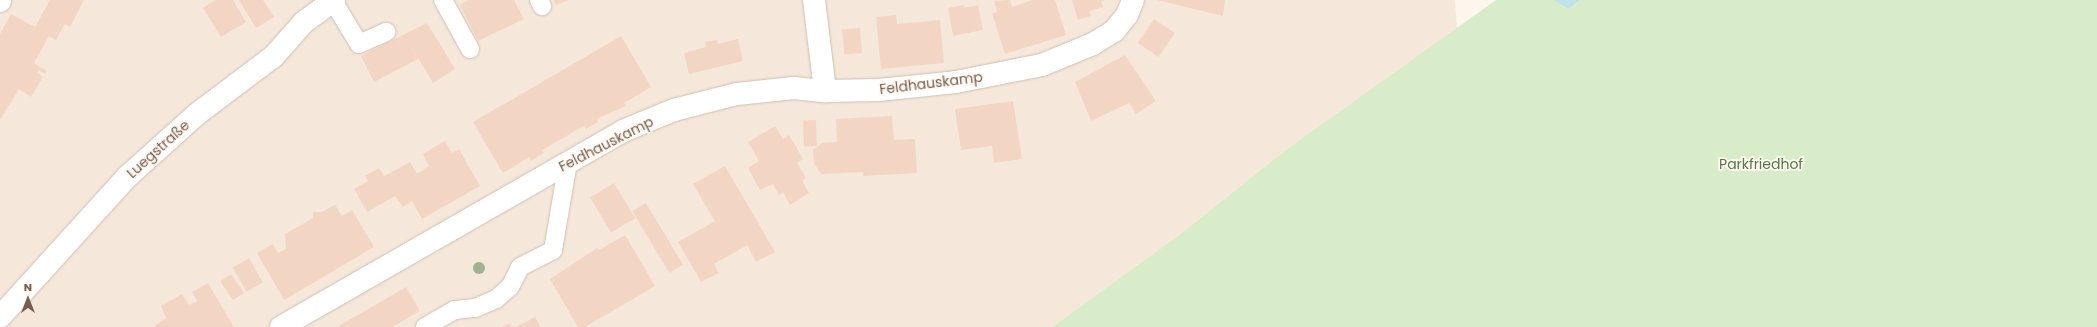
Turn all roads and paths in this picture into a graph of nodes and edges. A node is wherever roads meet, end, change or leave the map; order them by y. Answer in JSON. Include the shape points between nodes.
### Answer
{"nodes":[{"id":1,"x":334,"y":0,"type":"edge"},
{"id":2,"x":443,"y":0,"type":"edge"},
{"id":3,"x":814,"y":0,"type":"edge"},
{"id":4,"x":1133,"y":0,"type":"edge"},
{"id":5,"x":386,"y":32,"type":"dead end"},
{"id":6,"x":470,"y":49,"type":"dead end"},
{"id":7,"x":825,"y":92,"type":"junction"},
{"id":8,"x":568,"y":162,"type":"junction"},
{"id":9,"x":0,"y":318,"type":"edge"},
{"id":10,"x":10,"y":327,"type":"edge"},
{"id":11,"x":281,"y":327,"type":"edge"},
{"id":12,"x":425,"y":327,"type":"edge"}],
"edges":[{"from":1,"to":5,"type":"lane","via":[[359,44]]},
{"from":1,"to":9,"type":"street","name":"Luegstraße","via":[[304,22],[274,56],[197,114],[127,177]]},
{"from":2,"to":6,"type":"lane"},
{"from":3,"to":7,"type":"street"},
{"from":4,"to":7,"type":"street","name":"Feldhauskamp","via":[[1127,15],[1114,31],[1092,44],[1042,65],[956,82],[879,90]]},
{"from":7,"to":8,"type":"street","name":"Feldhauskamp","via":[[794,88],[737,94],[674,110],[623,131]]},
{"from":8,"to":11,"type":"street","name":"Feldhauskamp"},
{"from":8,"to":12,"type":"lane","via":[[553,250],[520,267],[510,287],[496,299],[475,308],[455,310]]},
{"from":9,"to":10,"type":"street","name":"Luegstraße"}]}
